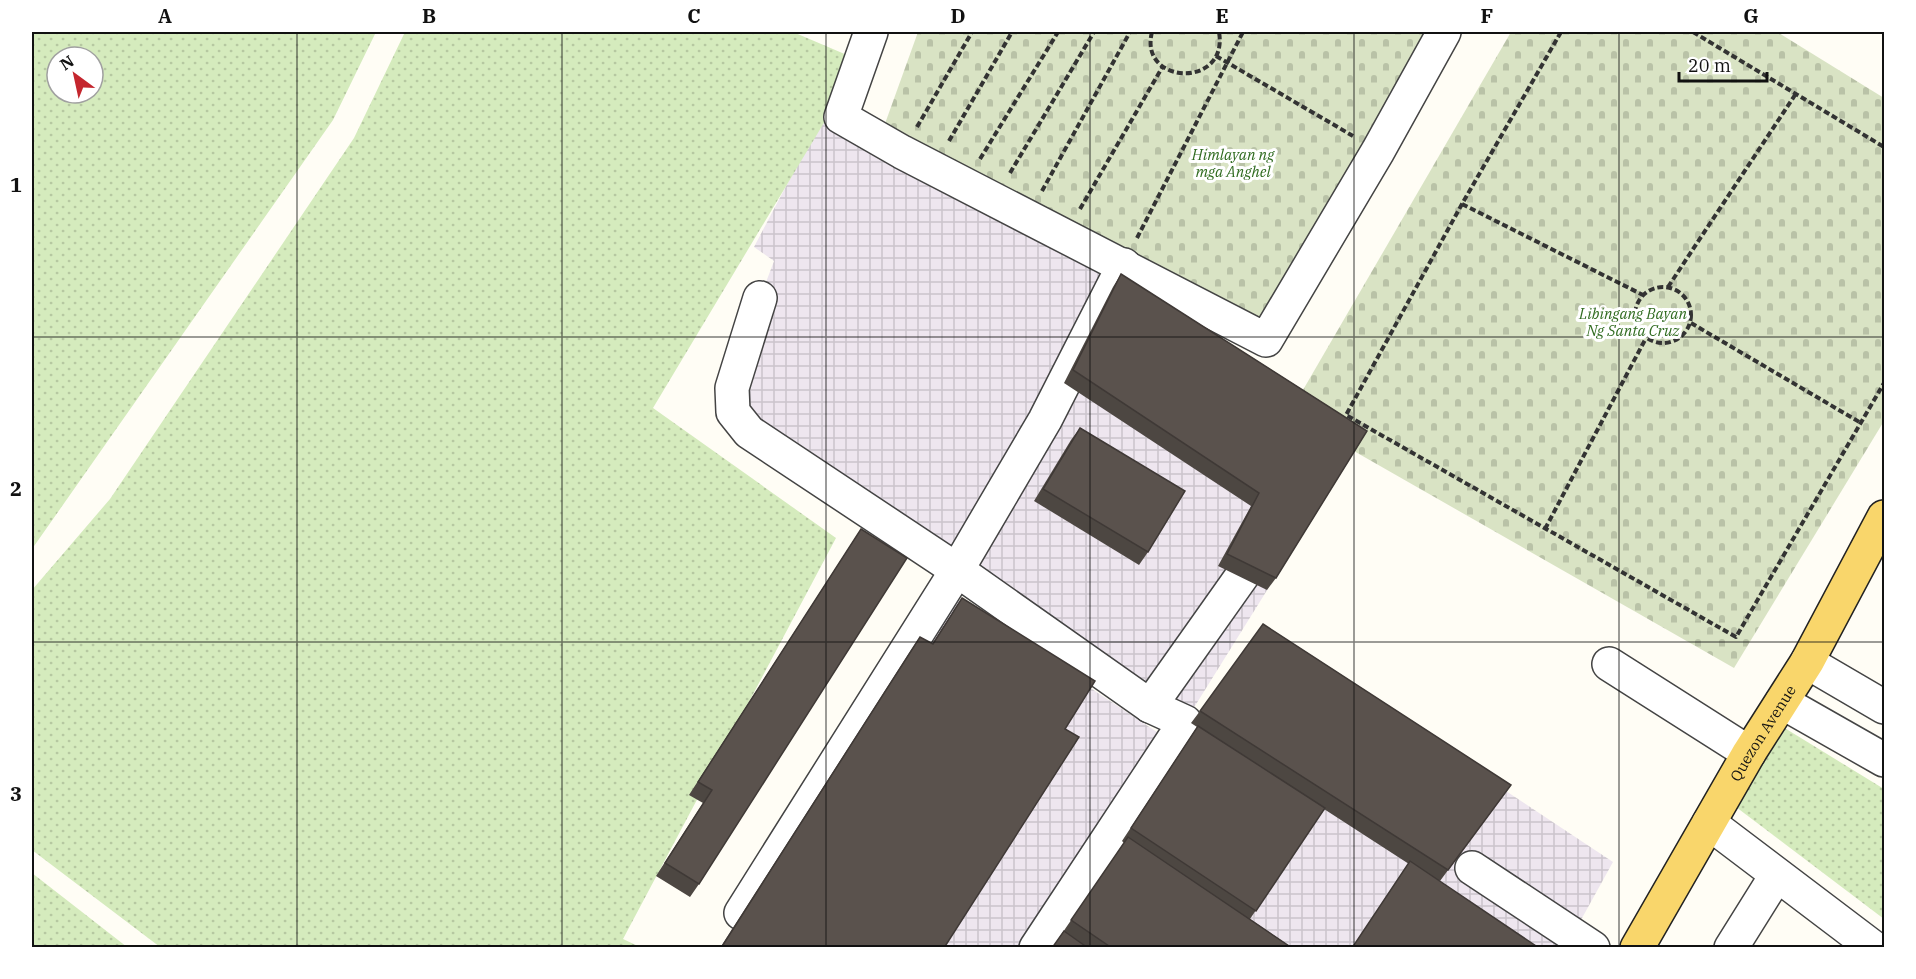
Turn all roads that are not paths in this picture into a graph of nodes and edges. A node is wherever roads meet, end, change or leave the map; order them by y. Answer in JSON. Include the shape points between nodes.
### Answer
{"nodes":[{"id":1,"x":871,"y":32,"type":"edge"},
{"id":2,"x":1444,"y":32,"type":"edge"},
{"id":3,"x":1124,"y":265,"type":"junction"},
{"id":4,"x":760,"y":298,"type":"dead end"},
{"id":5,"x":1884,"y":517,"type":"edge"},
{"id":6,"x":1259,"y":552,"type":"edge"},
{"id":7,"x":957,"y":570,"type":"junction"},
{"id":8,"x":1807,"y":662,"type":"junction"},
{"id":9,"x":1609,"y":664,"type":"dead end"},
{"id":10,"x":1782,"y":702,"type":"junction"},
{"id":11,"x":1150,"y":706,"type":"junction"},
{"id":12,"x":1884,"y":707,"type":"edge"},
{"id":13,"x":1749,"y":753,"type":"junction"},
{"id":14,"x":1884,"y":760,"type":"edge"},
{"id":15,"x":1709,"y":824,"type":"junction"},
{"id":16,"x":1472,"y":868,"type":"dead end"},
{"id":17,"x":1776,"y":876,"type":"junction"},
{"id":18,"x":741,"y":913,"type":"edge"},
{"id":19,"x":1036,"y":948,"type":"edge"},
{"id":20,"x":1593,"y":948,"type":"edge"},
{"id":21,"x":1637,"y":948,"type":"edge"},
{"id":22,"x":1731,"y":948,"type":"edge"},
{"id":23,"x":1874,"y":948,"type":"edge"}],
"edges":[{"from":1,"to":3,"type":"street","via":[[842,117],[902,152]]},
{"from":2,"to":3,"type":"street","via":[[1266,340]]},
{"from":3,"to":7,"type":"street","via":[[1045,420]]},
{"from":4,"to":7,"type":"street","via":[[732,388],[733,412],[749,432]]},
{"from":5,"to":8,"type":"main road","name":"Quezon Avenue"},
{"from":6,"to":11,"type":"street"},
{"from":7,"to":11,"type":"street"},
{"from":7,"to":18,"type":"street"},
{"from":8,"to":10,"type":"main road","name":"Quezon Avenue"},
{"from":8,"to":12,"type":"street"},
{"from":9,"to":13,"type":"street"},
{"from":10,"to":13,"type":"main road","name":"Quezon Avenue"},
{"from":10,"to":14,"type":"street"},
{"from":11,"to":19,"type":"street","via":[[1185,722]]},
{"from":13,"to":15,"type":"main road","name":"Quezon Avenue"},
{"from":15,"to":17,"type":"street"},
{"from":15,"to":21,"type":"main road","name":"Quezon Avenue"},
{"from":16,"to":20,"type":"street"},
{"from":17,"to":22,"type":"street"},
{"from":17,"to":23,"type":"street"}]}
